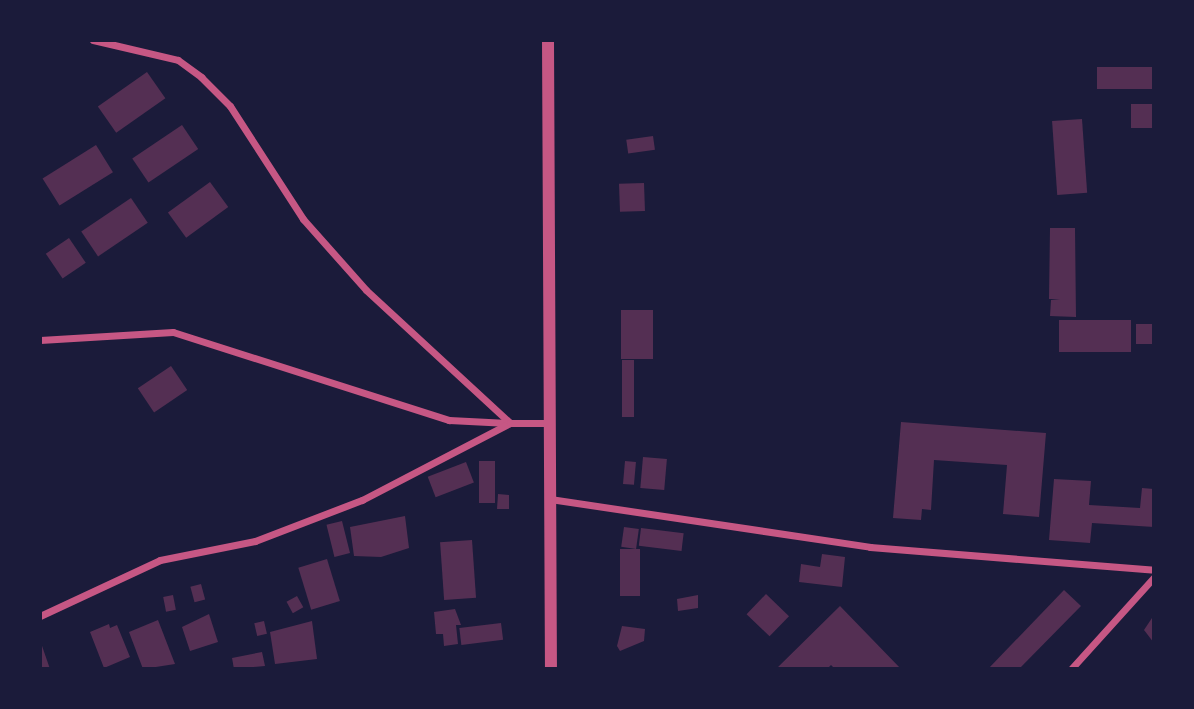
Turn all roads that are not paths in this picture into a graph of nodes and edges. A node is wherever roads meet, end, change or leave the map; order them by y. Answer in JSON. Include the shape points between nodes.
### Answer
{"nodes":[{"id":1,"x":93,"y":40,"type":"edge"},
{"id":2,"x":548,"y":40,"type":"edge"},
{"id":3,"x":40,"y":340,"type":"edge"},
{"id":4,"x":510,"y":423,"type":"junction"},
{"id":5,"x":550,"y":424,"type":"junction"},
{"id":6,"x":550,"y":499,"type":"junction"},
{"id":7,"x":1154,"y":570,"type":"edge"},
{"id":8,"x":1154,"y":577,"type":"edge"},
{"id":9,"x":40,"y":616,"type":"edge"},
{"id":10,"x":551,"y":669,"type":"edge"},
{"id":11,"x":1071,"y":669,"type":"edge"}],
"edges":[{"from":1,"to":4,"type":"street","via":[[178,60],[201,77],[230,106],[303,219],[366,290]]},
{"from":2,"to":5,"type":"street"},
{"from":3,"to":4,"type":"street","via":[[173,331],[449,420]]},
{"from":4,"to":5,"type":"street"},
{"from":4,"to":9,"type":"street","via":[[362,500],[255,541],[160,560]]},
{"from":5,"to":6,"type":"street"},
{"from":6,"to":7,"type":"street","via":[[870,547]]},
{"from":6,"to":10,"type":"street"},
{"from":8,"to":11,"type":"street"}]}
